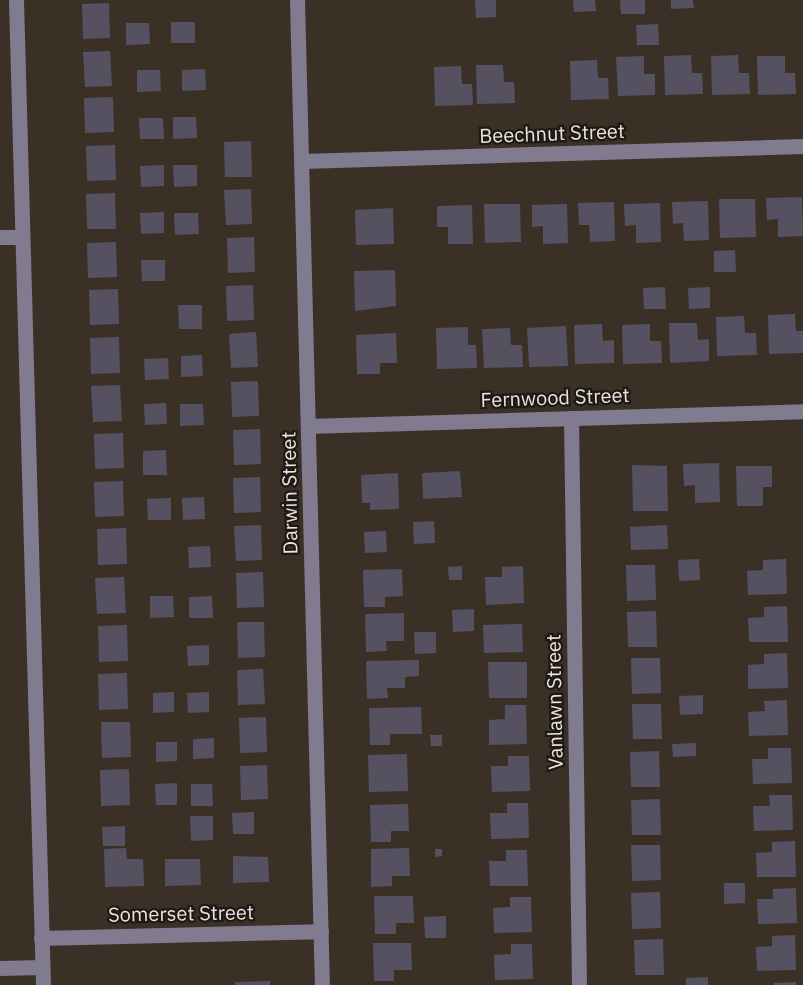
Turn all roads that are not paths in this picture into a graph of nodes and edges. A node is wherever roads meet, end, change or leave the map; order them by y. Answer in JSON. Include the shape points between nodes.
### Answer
{"nodes":[{"id":1,"x":16,"y":0,"type":"edge"},
{"id":2,"x":297,"y":0,"type":"edge"},
{"id":3,"x":803,"y":146,"type":"edge"},
{"id":4,"x":302,"y":161,"type":"junction"},
{"id":5,"x":0,"y":237,"type":"edge"},
{"id":6,"x":22,"y":237,"type":"junction"},
{"id":7,"x":803,"y":411,"type":"edge"},
{"id":8,"x":571,"y":418,"type":"junction"},
{"id":9,"x":309,"y":426,"type":"junction"},
{"id":10,"x":321,"y":931,"type":"junction"},
{"id":11,"x":42,"y":938,"type":"junction"},
{"id":12,"x":42,"y":967,"type":"junction"},
{"id":13,"x":0,"y":968,"type":"edge"},
{"id":14,"x":43,"y":985,"type":"edge"},
{"id":15,"x":322,"y":985,"type":"edge"},
{"id":16,"x":579,"y":985,"type":"edge"}],
"edges":[{"from":1,"to":6,"type":"street"},
{"from":2,"to":4,"type":"street","name":"Darwin Street"},
{"from":3,"to":4,"type":"street","name":"Beechnut Street"},
{"from":4,"to":9,"type":"street","name":"Darwin Street"},
{"from":5,"to":6,"type":"street"},
{"from":6,"to":11,"type":"street"},
{"from":7,"to":8,"type":"street","name":"Fernwood Street"},
{"from":8,"to":9,"type":"street","name":"Fernwood Street"},
{"from":8,"to":16,"type":"street","name":"Vanlawn Street"},
{"from":9,"to":10,"type":"street","name":"Darwin Street"},
{"from":10,"to":11,"type":"street","name":"Somerset Street"},
{"from":10,"to":15,"type":"street","name":"Darwin Street"},
{"from":11,"to":12,"type":"street"},
{"from":12,"to":13,"type":"street"},
{"from":12,"to":14,"type":"street"}]}
